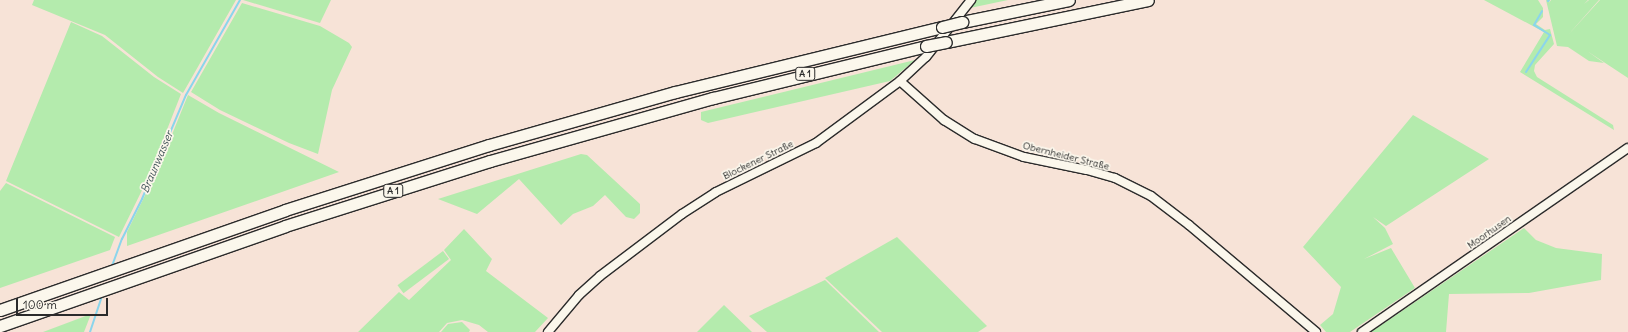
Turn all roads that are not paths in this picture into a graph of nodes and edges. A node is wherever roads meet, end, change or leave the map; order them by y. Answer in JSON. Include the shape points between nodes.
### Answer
{"nodes":[{"id":1,"x":970,"y":0,"type":"edge"},
{"id":2,"x":1069,"y":0,"type":"edge"},
{"id":3,"x":1148,"y":0,"type":"edge"},
{"id":4,"x":900,"y":81,"type":"junction"},
{"id":5,"x":1628,"y":148,"type":"edge"},
{"id":6,"x":0,"y":310,"type":"edge"},
{"id":7,"x":0,"y":326,"type":"edge"},
{"id":8,"x":548,"y":332,"type":"edge"},
{"id":9,"x":1316,"y":332,"type":"edge"},
{"id":10,"x":1362,"y":332,"type":"edge"}],
"edges":[{"from":1,"to":4,"type":"street","name":"Blockener Straße","via":[[926,57]]},
{"from":2,"to":6,"type":"highway","number":"A 1","bridge":true,"via":[[962,22],[671,93],[404,171]]},
{"from":3,"to":7,"type":"highway","number":"A 1","bridge":true,"via":[[926,46],[682,106],[408,186]]},
{"from":4,"to":8,"type":"street","name":"Blockener Straße","via":[[816,142],[716,192],[688,210],[600,276],[579,295]]},
{"from":4,"to":9,"type":"street","name":"Obernheider Straße","via":[[944,120],[975,139],[1024,157],[1115,178],[1151,196]]},
{"from":5,"to":10,"type":"street","name":"Moorhusen"}]}
